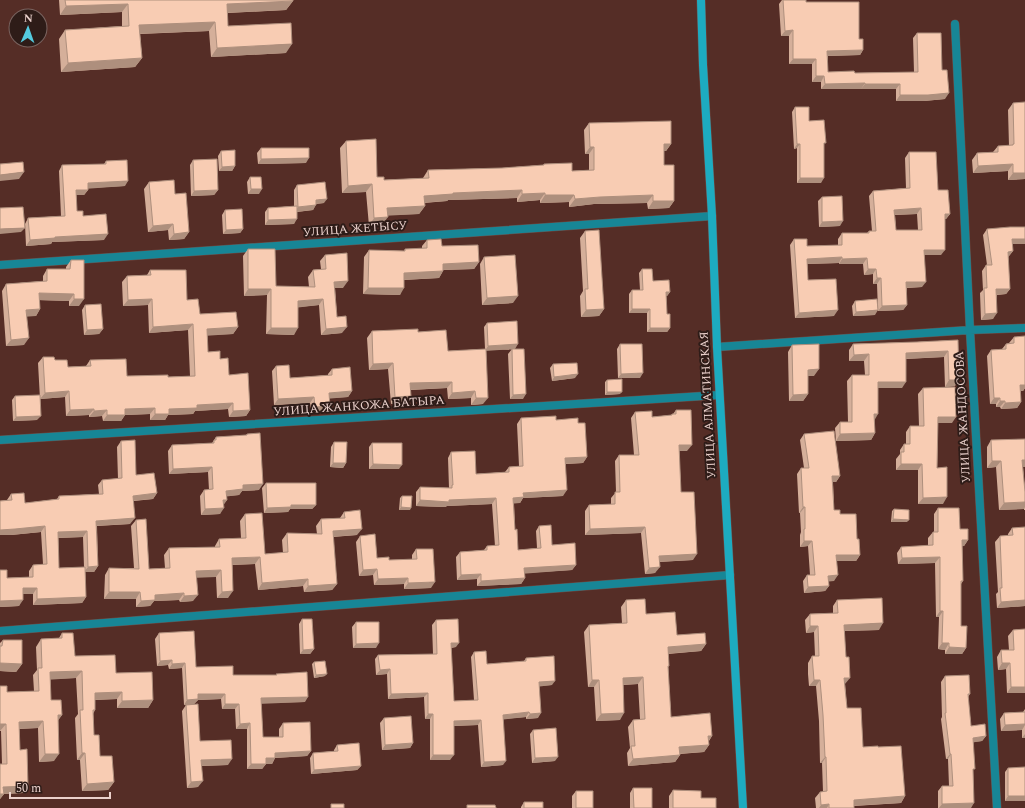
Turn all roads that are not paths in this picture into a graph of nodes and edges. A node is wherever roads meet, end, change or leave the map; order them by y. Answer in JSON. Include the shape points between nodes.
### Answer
{"nodes":[{"id":1,"x":701,"y":0,"type":"edge"},
{"id":2,"x":955,"y":24,"type":"dead end"},
{"id":3,"x":712,"y":216,"type":"junction"},
{"id":4,"x":0,"y":265,"type":"edge"},
{"id":5,"x":1025,"y":328,"type":"edge"},
{"id":6,"x":970,"y":330,"type":"junction"},
{"id":7,"x":717,"y":347,"type":"junction"},
{"id":8,"x":719,"y":395,"type":"junction"},
{"id":9,"x":0,"y":440,"type":"edge"},
{"id":10,"x":730,"y":575,"type":"junction"},
{"id":11,"x":0,"y":631,"type":"edge"},
{"id":12,"x":743,"y":808,"type":"edge"},
{"id":13,"x":997,"y":808,"type":"edge"}],
"edges":[{"from":1,"to":3,"type":"street","name":"УЛИЦА АЛМАТИНСКАЯ"},
{"from":2,"to":6,"type":"street","name":"УЛИЦА ЖАНДОСОВА"},
{"from":3,"to":4,"type":"street","name":"УЛИЦА ЖЕТЫСУ"},
{"from":3,"to":7,"type":"street","name":"УЛИЦА АЛМАТИНСКАЯ"},
{"from":5,"to":6,"type":"street"},
{"from":6,"to":7,"type":"street"},
{"from":6,"to":13,"type":"street","name":"УЛИЦА ЖАНДОСОВА"},
{"from":7,"to":8,"type":"street","name":"УЛИЦА АЛМАТИНСКАЯ"},
{"from":8,"to":9,"type":"street","name":"УЛИЦА ЖАНКОЖА БАТЫРА"},
{"from":8,"to":10,"type":"street","name":"УЛИЦА АЛМАТИНСКАЯ"},
{"from":10,"to":11,"type":"street"},
{"from":10,"to":12,"type":"street","name":"УЛИЦА АЛМАТИНСКАЯ"}]}
